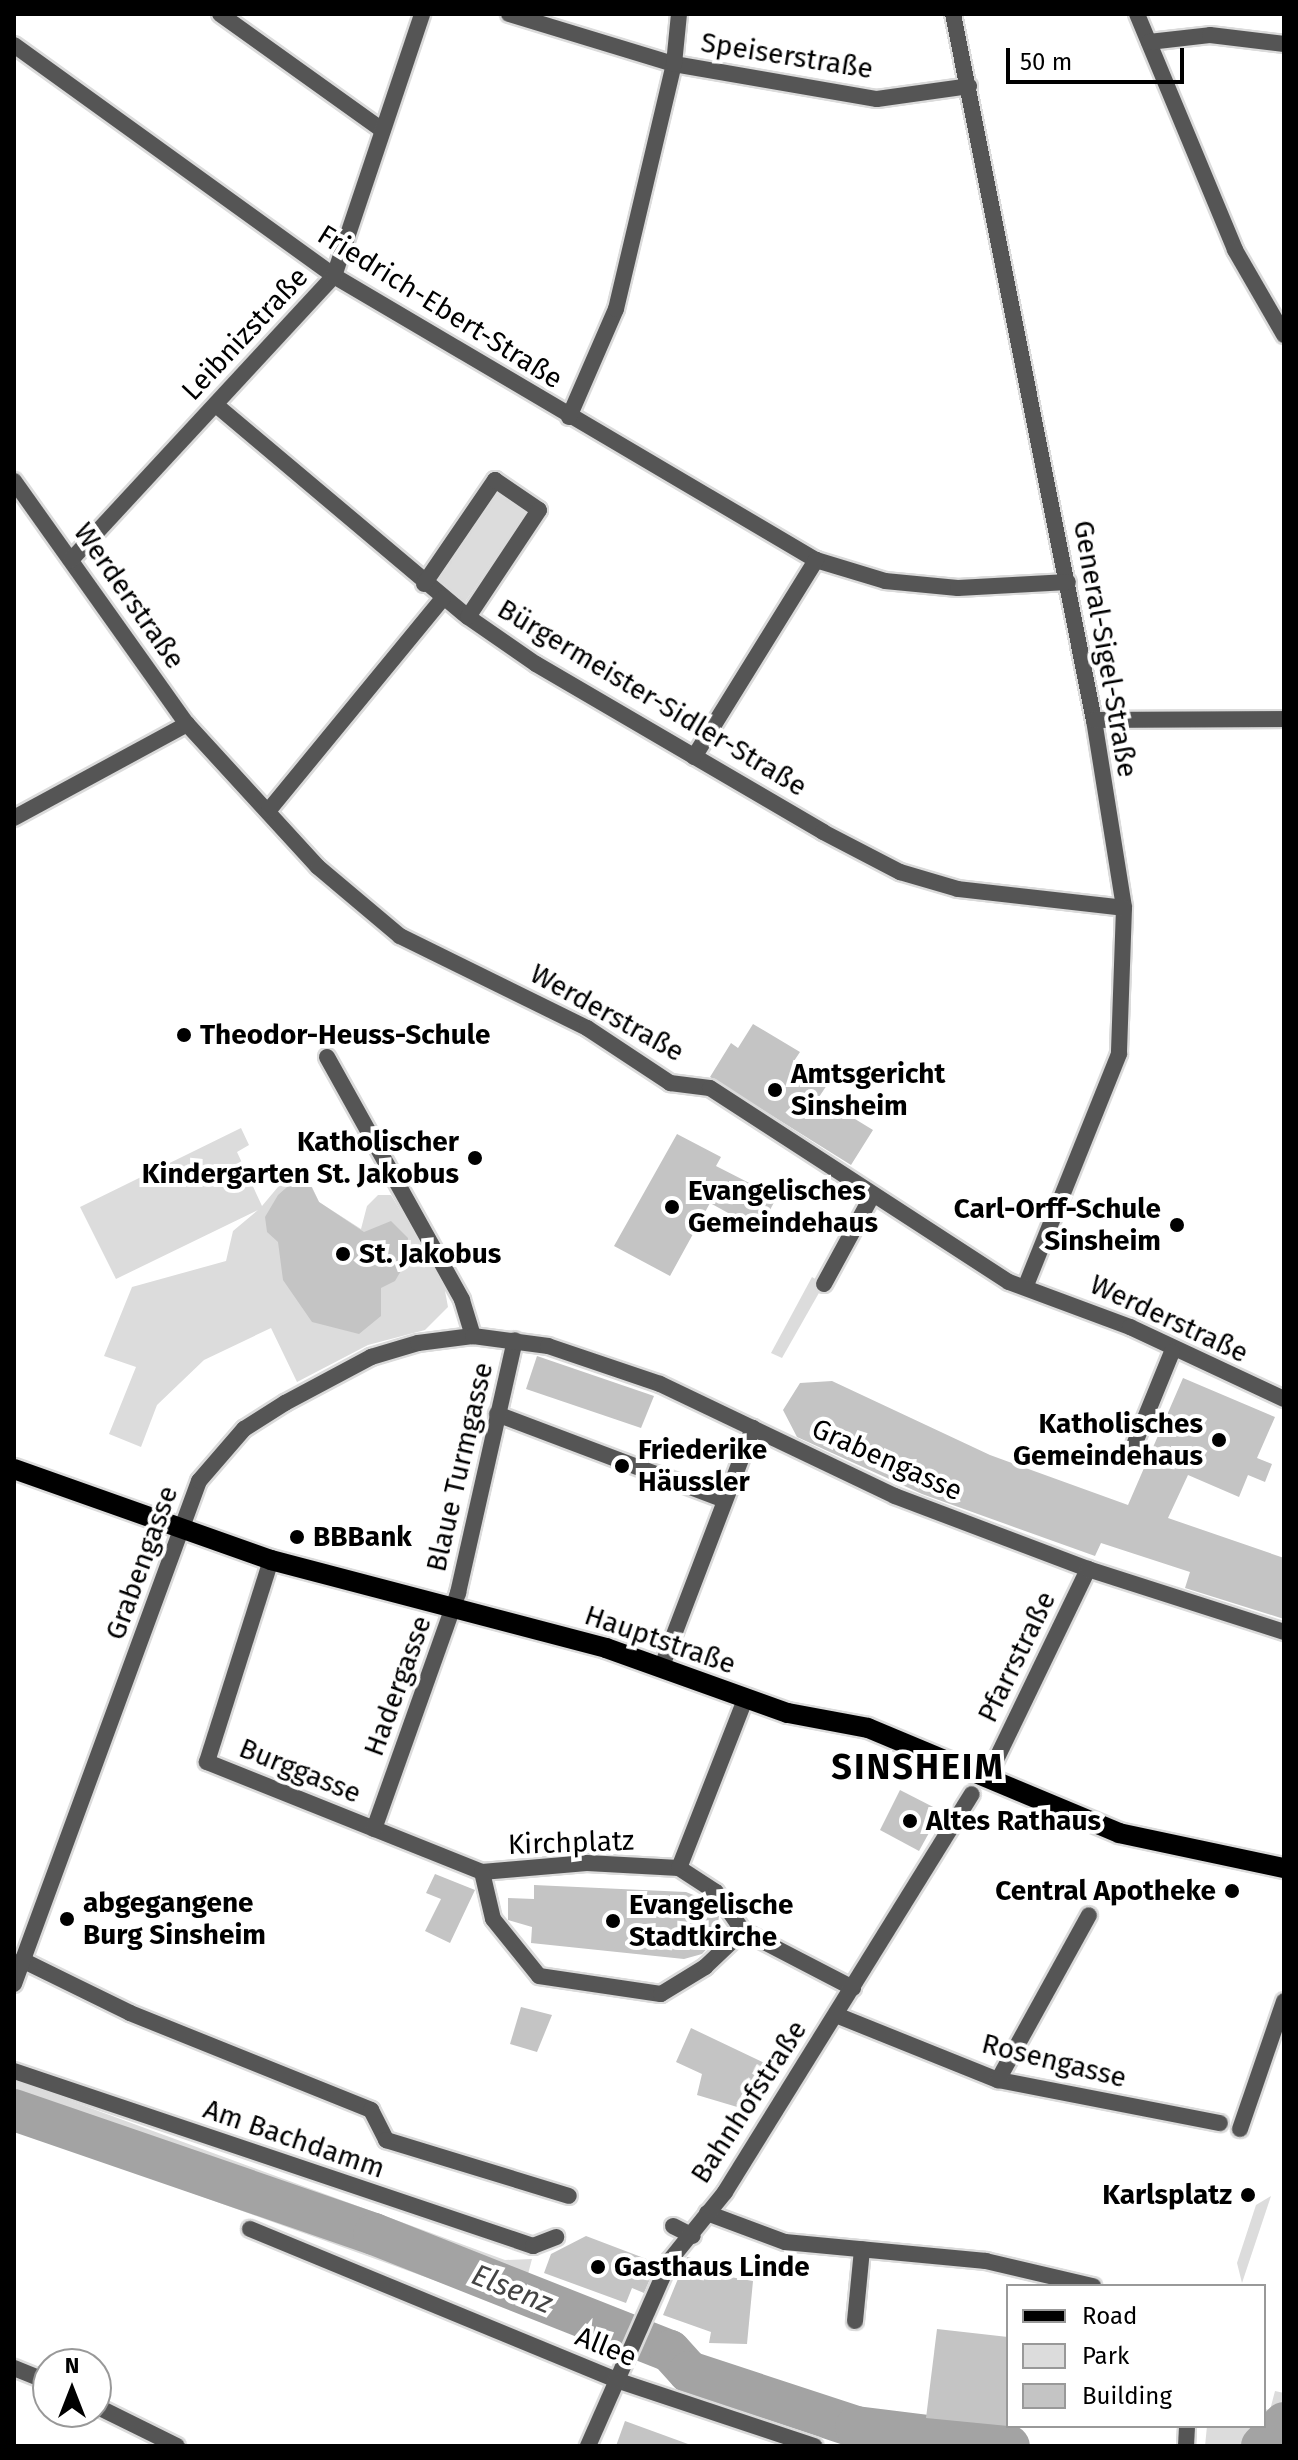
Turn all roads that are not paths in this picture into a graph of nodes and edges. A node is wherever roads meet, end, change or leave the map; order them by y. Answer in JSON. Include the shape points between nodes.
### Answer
{"nodes":[{"id":1,"x":220,"y":14,"type":"edge"},
{"id":2,"x":422,"y":14,"type":"edge"},
{"id":3,"x":509,"y":14,"type":"edge"},
{"id":4,"x":679,"y":14,"type":"edge"},
{"id":5,"x":953,"y":14,"type":"edge"},
{"id":6,"x":1137,"y":14,"type":"edge"},
{"id":7,"x":1149,"y":42,"type":"junction"},
{"id":8,"x":1284,"y":44,"type":"edge"},
{"id":9,"x":14,"y":45,"type":"edge"},
{"id":10,"x":674,"y":64,"type":"junction"},
{"id":11,"x":969,"y":86,"type":"junction"},
{"id":12,"x":382,"y":130,"type":"junction"},
{"id":13,"x":334,"y":276,"type":"junction"},
{"id":14,"x":1284,"y":335,"type":"edge"},
{"id":15,"x":216,"y":405,"type":"junction"},
{"id":16,"x":569,"y":417,"type":"junction"},
{"id":17,"x":14,"y":481,"type":"edge"},
{"id":18,"x":71,"y":560,"type":"junction"},
{"id":19,"x":816,"y":560,"type":"junction"},
{"id":20,"x":1068,"y":582,"type":"junction"},
{"id":21,"x":424,"y":584,"type":"junction"},
{"id":22,"x":443,"y":598,"type":"junction"},
{"id":23,"x":468,"y":617,"type":"junction"},
{"id":24,"x":1284,"y":719,"type":"edge"},
{"id":25,"x":1094,"y":720,"type":"junction"},
{"id":26,"x":187,"y":724,"type":"junction"},
{"id":27,"x":694,"y":757,"type":"junction"},
{"id":28,"x":269,"y":810,"type":"junction"},
{"id":29,"x":14,"y":818,"type":"edge"},
{"id":30,"x":1124,"y":908,"type":"junction"},
{"id":31,"x":327,"y":1057,"type":"dead end"},
{"id":32,"x":873,"y":1194,"type":"junction"},
{"id":33,"x":1027,"y":1283,"type":"junction"},
{"id":34,"x":824,"y":1284,"type":"dead end"},
{"id":35,"x":473,"y":1336,"type":"junction"},
{"id":36,"x":515,"y":1340,"type":"junction"},
{"id":37,"x":1172,"y":1352,"type":"junction"},
{"id":38,"x":1284,"y":1399,"type":"edge"},
{"id":39,"x":497,"y":1414,"type":"junction"},
{"id":40,"x":753,"y":1428,"type":"junction"},
{"id":41,"x":1132,"y":1450,"type":"dead end"},
{"id":42,"x":14,"y":1469,"type":"edge"},
{"id":43,"x":722,"y":1499,"type":"junction"},
{"id":44,"x":181,"y":1529,"type":"junction"},
{"id":45,"x":271,"y":1560,"type":"junction"},
{"id":46,"x":1088,"y":1569,"type":"junction"},
{"id":47,"x":455,"y":1606,"type":"junction"},
{"id":48,"x":1284,"y":1632,"type":"edge"},
{"id":49,"x":662,"y":1666,"type":"junction"},
{"id":50,"x":745,"y":1700,"type":"junction"},
{"id":51,"x":992,"y":1768,"type":"dead end"},
{"id":52,"x":972,"y":1794,"type":"dead end"},
{"id":53,"x":374,"y":1829,"type":"junction"},
{"id":54,"x":679,"y":1868,"type":"junction"},
{"id":55,"x":1284,"y":1868,"type":"edge"},
{"id":56,"x":482,"y":1872,"type":"junction"},
{"id":57,"x":1089,"y":1915,"type":"dead end"},
{"id":58,"x":743,"y":1931,"type":"junction"},
{"id":59,"x":22,"y":1960,"type":"junction"},
{"id":60,"x":14,"y":1984,"type":"edge"},
{"id":61,"x":853,"y":1988,"type":"junction"},
{"id":62,"x":1284,"y":2001,"type":"edge"},
{"id":63,"x":836,"y":2015,"type":"junction"},
{"id":64,"x":14,"y":2071,"type":"edge"},
{"id":65,"x":998,"y":2080,"type":"junction"},
{"id":66,"x":1220,"y":2123,"type":"dead end"},
{"id":67,"x":1240,"y":2129,"type":"dead end"},
{"id":68,"x":569,"y":2196,"type":"dead end"},
{"id":69,"x":707,"y":2213,"type":"junction"},
{"id":70,"x":673,"y":2226,"type":"dead end"},
{"id":71,"x":250,"y":2229,"type":"dead end"},
{"id":72,"x":693,"y":2236,"type":"junction"},
{"id":73,"x":556,"y":2237,"type":"dead end"},
{"id":74,"x":862,"y":2249,"type":"junction"},
{"id":75,"x":1084,"y":2284,"type":"edge"},
{"id":76,"x":855,"y":2321,"type":"dead end"},
{"id":77,"x":616,"y":2380,"type":"junction"},
{"id":78,"x":112,"y":2414,"type":"edge"},
{"id":79,"x":177,"y":2446,"type":"edge"},
{"id":80,"x":588,"y":2446,"type":"edge"},
{"id":81,"x":814,"y":2446,"type":"edge"}],
"edges":[{"from":1,"to":12,"type":"street"},
{"from":2,"to":12,"type":"street","name":"Leibnizstraße"},
{"from":3,"to":10,"type":"street","name":"Speiserstraße"},
{"from":4,"to":10,"type":"street"},
{"from":5,"to":11,"type":"street","name":"General-Sigel-Straße"},
{"from":6,"to":7,"type":"street"},
{"from":7,"to":8,"type":"street","via":[[1210,35]]},
{"from":7,"to":14,"type":"street","via":[[1235,250]]},
{"from":9,"to":13,"type":"street","name":"Friedrich-Ebert-Straße"},
{"from":10,"to":11,"type":"street","name":"Speiserstraße","via":[[877,99]]},
{"from":10,"to":16,"type":"street","via":[[616,309]]},
{"from":11,"to":20,"type":"street","name":"General-Sigel-Straße"},
{"from":12,"to":13,"type":"street","name":"Leibnizstraße"},
{"from":13,"to":15,"type":"street","name":"Leibnizstraße"},
{"from":13,"to":16,"type":"street","name":"Friedrich-Ebert-Straße"},
{"from":15,"to":18,"type":"street","name":"Leibnizstraße"},
{"from":15,"to":21,"type":"street","name":"Bürgermeister-Sidler-Straße"},
{"from":16,"to":19,"type":"street","name":"Friedrich-Ebert-Straße"},
{"from":17,"to":18,"type":"street","name":"Werderstraße"},
{"from":18,"to":26,"type":"street","name":"Werderstraße"},
{"from":19,"to":20,"type":"street","name":"Friedrich-Ebert-Straße","via":[[885,581],[958,588]]},
{"from":19,"to":27,"type":"street"},
{"from":20,"to":25,"type":"street","name":"General-Sigel-Straße"},
{"from":21,"to":22,"type":"street","name":"Bürgermeister-Sidler-Straße"},
{"from":21,"to":23,"type":"street","via":[[495,480],[539,510]]},
{"from":22,"to":23,"type":"street","name":"Bürgermeister-Sidler-Straße"},
{"from":22,"to":28,"type":"street"},
{"from":23,"to":27,"type":"street","name":"Bürgermeister-Sidler-Straße"},
{"from":24,"to":25,"type":"street"},
{"from":25,"to":30,"type":"street","name":"General-Sigel-Straße"},
{"from":26,"to":28,"type":"street","name":"Werderstraße"},
{"from":26,"to":29,"type":"street"},
{"from":27,"to":30,"type":"street","name":"Bürgermeister-Sidler-Straße","via":[[900,872],[958,889]]},
{"from":28,"to":32,"type":"street","name":"Werderstraße","via":[[318,867],[400,936],[587,1028],[670,1083],[710,1088]]},
{"from":30,"to":33,"type":"street","name":"General-Sigel-Straße","via":[[1119,1054]]},
{"from":31,"to":35,"type":"street","via":[[462,1300]]},
{"from":32,"to":33,"type":"street","name":"Werderstraße","via":[[1009,1282]]},
{"from":32,"to":34,"type":"street"},
{"from":33,"to":37,"type":"street","name":"Werderstraße"},
{"from":35,"to":36,"type":"street","name":"Grabengasse"},
{"from":35,"to":44,"type":"street","name":"Grabengasse","via":[[418,1343],[371,1357],[244,1429],[199,1481]]},
{"from":36,"to":39,"type":"street","name":"Blaue Turmgasse"},
{"from":36,"to":40,"type":"street","name":"Grabengasse","via":[[660,1384]]},
{"from":37,"to":38,"type":"street","name":"Werderstraße"},
{"from":37,"to":41,"type":"street"},
{"from":39,"to":43,"type":"street"},
{"from":39,"to":47,"type":"street","name":"Blaue Turmgasse"},
{"from":40,"to":43,"type":"street"},
{"from":40,"to":46,"type":"street","name":"Grabengasse","via":[[895,1496]]},
{"from":42,"to":44,"type":"main road","name":"Hauptstraße"},
{"from":43,"to":49,"type":"street"},
{"from":44,"to":45,"type":"main road","name":"Hauptstraße"},
{"from":44,"to":59,"type":"street","name":"Grabengasse"},
{"from":45,"to":47,"type":"main road","name":"Hauptstraße"},
{"from":45,"to":53,"type":"street","name":"Burggasse","via":[[207,1762]]},
{"from":46,"to":48,"type":"street","name":"Grabengasse"},
{"from":46,"to":51,"type":"street","name":"Pfarrstraße"},
{"from":47,"to":49,"type":"main road","name":"Hauptstraße"},
{"from":47,"to":53,"type":"street","name":"Hadergasse"},
{"from":49,"to":50,"type":"main road","name":"Hauptstraße"},
{"from":50,"to":54,"type":"street"},
{"from":50,"to":55,"type":"main road","name":"Hauptstraße","via":[[868,1728],[1119,1833]]},
{"from":52,"to":61,"type":"street","name":"Bahnhofstraße"},
{"from":53,"to":56,"type":"street","name":"Burggasse"},
{"from":54,"to":56,"type":"street","name":"Kirchplatz","via":[[587,1863]]},
{"from":54,"to":58,"type":"street","name":"Kirchplatz","via":[[716,1892]]},
{"from":56,"to":58,"type":"street","name":"Kirchplatz","via":[[493,1919],[539,1976],[661,1994],[705,1967]]},
{"from":57,"to":65,"type":"street"},
{"from":58,"to":61,"type":"street"},
{"from":59,"to":60,"type":"street","name":"Grabengasse"},
{"from":59,"to":68,"type":"street","via":[[130,2013],[371,2110],[386,2140]]},
{"from":61,"to":63,"type":"street","name":"Bahnhofstraße"},
{"from":62,"to":67,"type":"street"},
{"from":63,"to":65,"type":"street","name":"Rosengasse"},
{"from":63,"to":69,"type":"street","name":"Bahnhofstraße"},
{"from":64,"to":73,"type":"street","name":"Am Bachdamm","via":[[533,2246]]},
{"from":65,"to":66,"type":"street","name":"Rosengasse"},
{"from":69,"to":72,"type":"street","name":"Bahnhofstraße"},
{"from":69,"to":74,"type":"street","via":[[785,2242]]},
{"from":70,"to":72,"type":"street"},
{"from":71,"to":77,"type":"street","name":"Allee"},
{"from":72,"to":77,"type":"street","name":"Bahnhofstraße","via":[[663,2258],[645,2319]]},
{"from":74,"to":75,"type":"street","via":[[986,2261]]},
{"from":74,"to":76,"type":"street"},
{"from":77,"to":80,"type":"street","name":"Bahnhofstraße"},
{"from":77,"to":81,"type":"street","name":"Allee"},
{"from":78,"to":79,"type":"street"}]}
